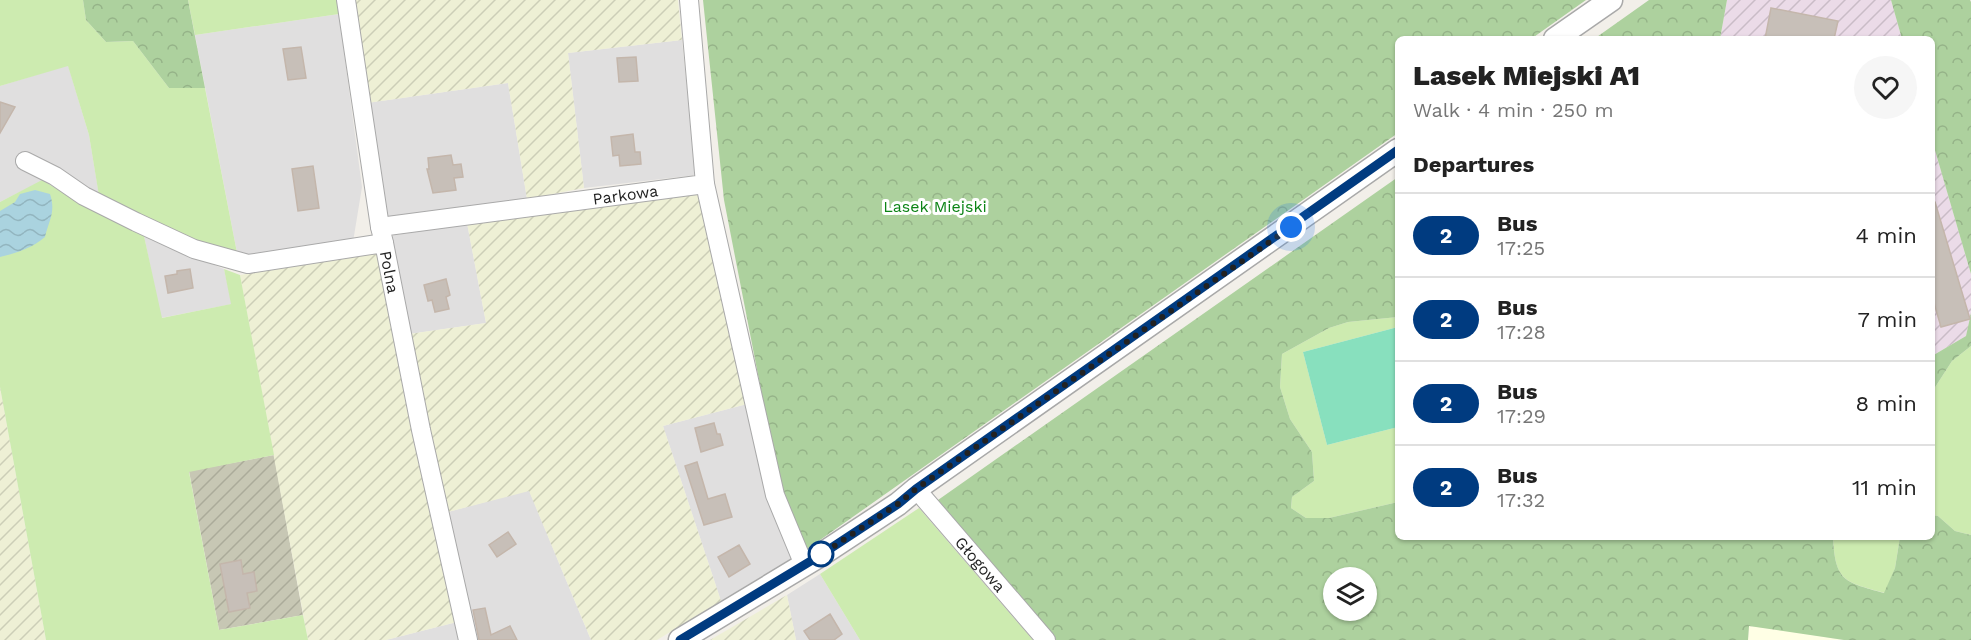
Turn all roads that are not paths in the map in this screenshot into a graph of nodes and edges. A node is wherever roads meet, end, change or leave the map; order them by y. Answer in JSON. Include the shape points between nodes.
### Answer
{"nodes":[{"id":1,"x":346,"y":0,"type":"edge"},
{"id":2,"x":689,"y":0,"type":"edge"},
{"id":3,"x":1611,"y":0,"type":"edge"},
{"id":4,"x":1559,"y":36,"type":"edge"},
{"id":5,"x":1395,"y":152,"type":"edge"},
{"id":6,"x":25,"y":161,"type":"dead end"},
{"id":7,"x":705,"y":184,"type":"junction"},
{"id":8,"x":382,"y":235,"type":"junction"},
{"id":9,"x":916,"y":489,"type":"junction"},
{"id":10,"x":804,"y":565,"type":"junction"},
{"id":11,"x":468,"y":640,"type":"edge"},
{"id":12,"x":680,"y":640,"type":"edge"},
{"id":13,"x":1046,"y":640,"type":"edge"}],
"edges":[{"from":1,"to":8,"type":"street","name":"Polna"},
{"from":2,"to":7,"type":"street"},
{"from":3,"to":4,"type":"street"},
{"from":5,"to":9,"type":"street"},
{"from":6,"to":8,"type":"street","name":"Polna","via":[[84,196],[194,249],[248,264]]},
{"from":7,"to":8,"type":"street","name":"Parkowa"},
{"from":7,"to":10,"type":"street","via":[[775,495]]},
{"from":8,"to":11,"type":"street","name":"Polna"},
{"from":9,"to":10,"type":"street"},
{"from":9,"to":13,"type":"street","name":"Głogowa"},
{"from":10,"to":12,"type":"street"}]}
